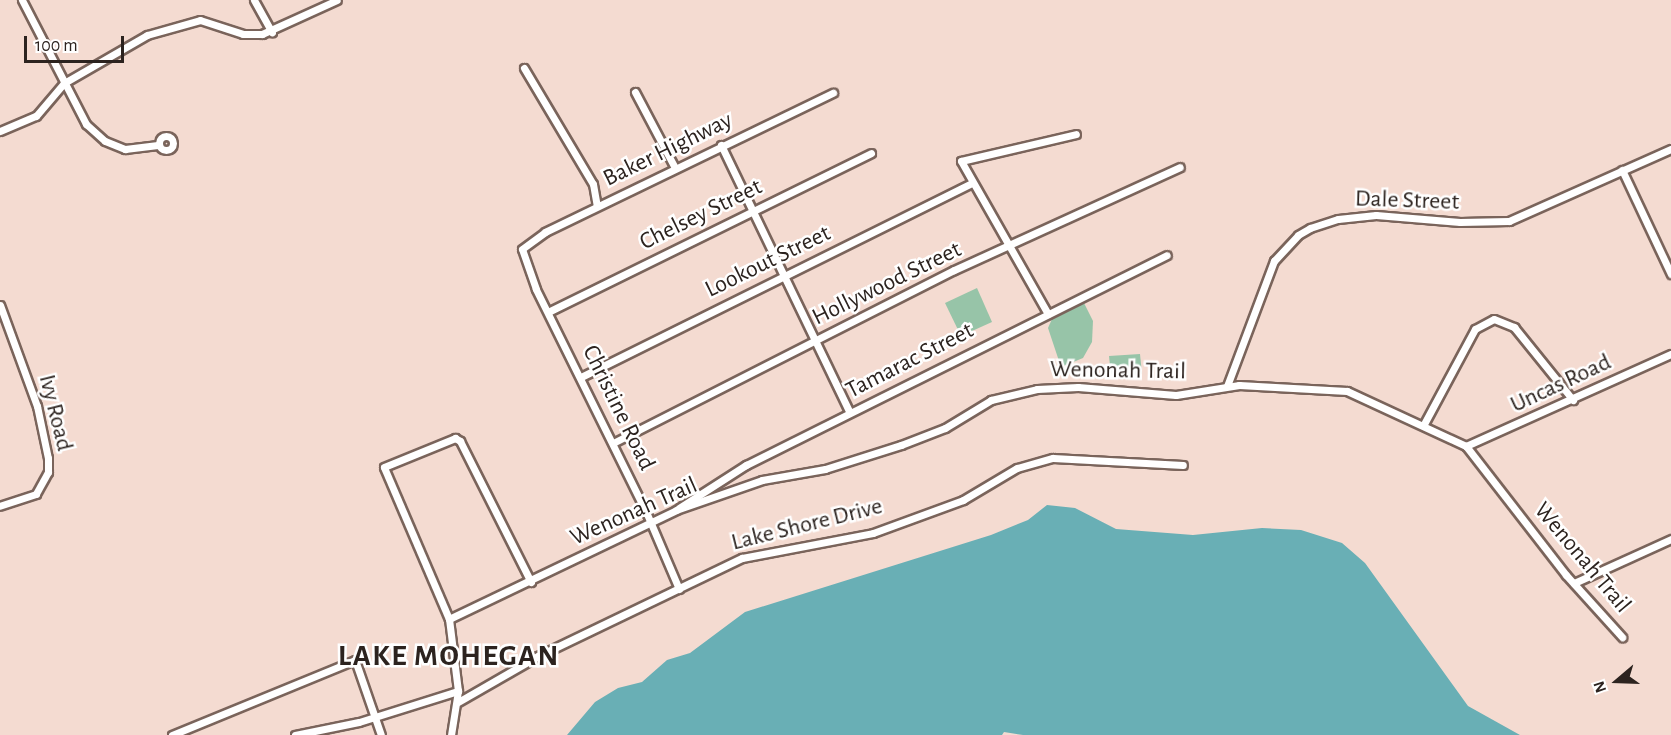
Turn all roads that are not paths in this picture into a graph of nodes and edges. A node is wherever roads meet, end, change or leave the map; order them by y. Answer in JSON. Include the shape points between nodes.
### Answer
{"nodes":[{"id":1,"x":22,"y":0,"type":"edge"},
{"id":2,"x":254,"y":0,"type":"edge"},
{"id":3,"x":337,"y":0,"type":"edge"},
{"id":4,"x":272,"y":32,"type":"junction"},
{"id":5,"x":524,"y":68,"type":"dead end"},
{"id":6,"x":63,"y":82,"type":"junction"},
{"id":7,"x":634,"y":92,"type":"dead end"},
{"id":8,"x":833,"y":93,"type":"dead end"},
{"id":9,"x":0,"y":131,"type":"edge"},
{"id":10,"x":1076,"y":134,"type":"dead end"},
{"id":11,"x":158,"y":145,"type":"dead end"},
{"id":12,"x":721,"y":146,"type":"junction"},
{"id":13,"x":1671,"y":149,"type":"edge"},
{"id":14,"x":871,"y":153,"type":"dead end"},
{"id":15,"x":1180,"y":167,"type":"dead end"},
{"id":16,"x":675,"y":168,"type":"junction"},
{"id":17,"x":1622,"y":170,"type":"junction"},
{"id":18,"x":972,"y":183,"type":"junction"},
{"id":19,"x":597,"y":206,"type":"junction"},
{"id":20,"x":753,"y":211,"type":"junction"},
{"id":21,"x":524,"y":246,"type":"joint"},
{"id":22,"x":1008,"y":248,"type":"junction"},
{"id":23,"x":1167,"y":255,"type":"dead end"},
{"id":24,"x":1671,"y":274,"type":"edge"},
{"id":25,"x":784,"y":277,"type":"junction"},
{"id":26,"x":0,"y":305,"type":"edge"},
{"id":27,"x":548,"y":312,"type":"junction"},
{"id":28,"x":1048,"y":314,"type":"junction"},
{"id":29,"x":817,"y":340,"type":"junction"},
{"id":30,"x":1671,"y":354,"type":"edge"},
{"id":31,"x":581,"y":377,"type":"junction"},
{"id":32,"x":1227,"y":386,"type":"junction"},
{"id":33,"x":1573,"y":400,"type":"junction"},
{"id":34,"x":850,"y":413,"type":"junction"},
{"id":35,"x":1424,"y":424,"type":"junction"},
{"id":36,"x":614,"y":443,"type":"junction"},
{"id":37,"x":1466,"y":446,"type":"junction"},
{"id":38,"x":1183,"y":465,"type":"dead end"},
{"id":39,"x":0,"y":506,"type":"edge"},
{"id":40,"x":676,"y":510,"type":"junction"},
{"id":41,"x":651,"y":522,"type":"junction"},
{"id":42,"x":1671,"y":539,"type":"edge"},
{"id":43,"x":531,"y":582,"type":"junction"},
{"id":44,"x":1574,"y":583,"type":"junction"},
{"id":45,"x":679,"y":589,"type":"junction"},
{"id":46,"x":449,"y":619,"type":"junction"},
{"id":47,"x":1622,"y":637,"type":"dead end"},
{"id":48,"x":458,"y":691,"type":"junction"},
{"id":49,"x":458,"y":702,"type":"junction"},
{"id":50,"x":374,"y":717,"type":"junction"},
{"id":51,"x":172,"y":735,"type":"edge"},
{"id":52,"x":295,"y":735,"type":"edge"},
{"id":53,"x":381,"y":735,"type":"edge"},
{"id":54,"x":451,"y":735,"type":"edge"}],
"edges":[{"from":1,"to":6,"type":"street"},
{"from":2,"to":4,"type":"street"},
{"from":3,"to":4,"type":"street"},
{"from":4,"to":6,"type":"street","via":[[243,34],[210,21],[190,20],[147,35]]},
{"from":5,"to":19,"type":"street","via":[[593,184]]},
{"from":6,"to":9,"type":"street","via":[[36,116]]},
{"from":6,"to":11,"type":"street","via":[[86,124],[105,141],[125,149]]},
{"from":7,"to":16,"type":"street"},
{"from":8,"to":12,"type":"street","name":"Baker Highway"},
{"from":10,"to":18,"type":"street","via":[[961,161]]},
{"from":12,"to":16,"type":"street","name":"Baker Highway"},
{"from":12,"to":20,"type":"street"},
{"from":13,"to":17,"type":"street","name":"Dale Street"},
{"from":14,"to":20,"type":"street","name":"Chelsey Street"},
{"from":15,"to":22,"type":"street","name":"Hollywood Street"},
{"from":16,"to":19,"type":"street","name":"Baker Highway"},
{"from":17,"to":24,"type":"street"},
{"from":17,"to":32,"type":"street","name":"Dale Street","via":[[1509,221],[1352,217],[1298,235],[1274,261]]},
{"from":18,"to":22,"type":"street"},
{"from":18,"to":25,"type":"street","name":"Lookout Street"},
{"from":19,"to":21,"type":"street","name":"Baker Highway"},
{"from":20,"to":25,"type":"street"},
{"from":20,"to":27,"type":"street","name":"Chelsey Street"},
{"from":21,"to":27,"type":"street","name":"Christine Road","via":[[522,255]]},
{"from":22,"to":28,"type":"street"},
{"from":22,"to":29,"type":"street","name":"Hollywood Street","via":[[954,270]]},
{"from":23,"to":28,"type":"street","name":"Tamarac Street"},
{"from":25,"to":29,"type":"street"},
{"from":25,"to":31,"type":"street","name":"Lookout Street"},
{"from":26,"to":39,"type":"street","name":"Ivy Road","via":[[37,406],[48,458],[48,472],[36,494]]},
{"from":27,"to":31,"type":"street","name":"Christine Road"},
{"from":28,"to":34,"type":"street","name":"Tamarac Street"},
{"from":29,"to":34,"type":"street"},
{"from":29,"to":36,"type":"street","name":"Hollywood Street"},
{"from":30,"to":33,"type":"street","name":"Uncas Road"},
{"from":31,"to":36,"type":"street","name":"Christine Road"},
{"from":32,"to":35,"type":"street","name":"Wenonah Trail","via":[[1347,391]]},
{"from":32,"to":40,"type":"street","name":"Wenonah Trail","via":[[1176,395],[1078,387],[1037,389],[991,400],[945,428],[901,445],[825,469],[762,480]]},
{"from":33,"to":35,"type":"street","via":[[1514,327],[1494,319],[1479,325],[1443,383]]},
{"from":33,"to":37,"type":"street","name":"Uncas Road"},
{"from":34,"to":40,"type":"street","name":"Tamarac Street","via":[[746,465]]},
{"from":35,"to":37,"type":"street","name":"Wenonah Trail"},
{"from":36,"to":41,"type":"street","name":"Christine Road"},
{"from":37,"to":44,"type":"street","name":"Wenonah Trail"},
{"from":38,"to":45,"type":"street","name":"Lake Shore Drive","via":[[1053,458],[1017,468],[963,500],[873,532],[833,543],[751,555]]},
{"from":40,"to":41,"type":"street","name":"Wenonah Trail"},
{"from":41,"to":43,"type":"street","name":"Wenonah Trail"},
{"from":41,"to":45,"type":"street","name":"Christine Road"},
{"from":42,"to":44,"type":"street"},
{"from":43,"to":46,"type":"street","name":"Wenonah Trail"},
{"from":43,"to":46,"type":"street","via":[[460,441],[454,438],[384,467]]},
{"from":44,"to":47,"type":"street","name":"Wenonah Trail"},
{"from":45,"to":49,"type":"street","name":"Lake Shore Drive","via":[[530,661]]},
{"from":46,"to":48,"type":"street"},
{"from":48,"to":49,"type":"street"},
{"from":48,"to":50,"type":"street"},
{"from":49,"to":54,"type":"street"},
{"from":50,"to":51,"type":"street","via":[[355,660]]},
{"from":50,"to":52,"type":"street"},
{"from":50,"to":53,"type":"street"}]}
